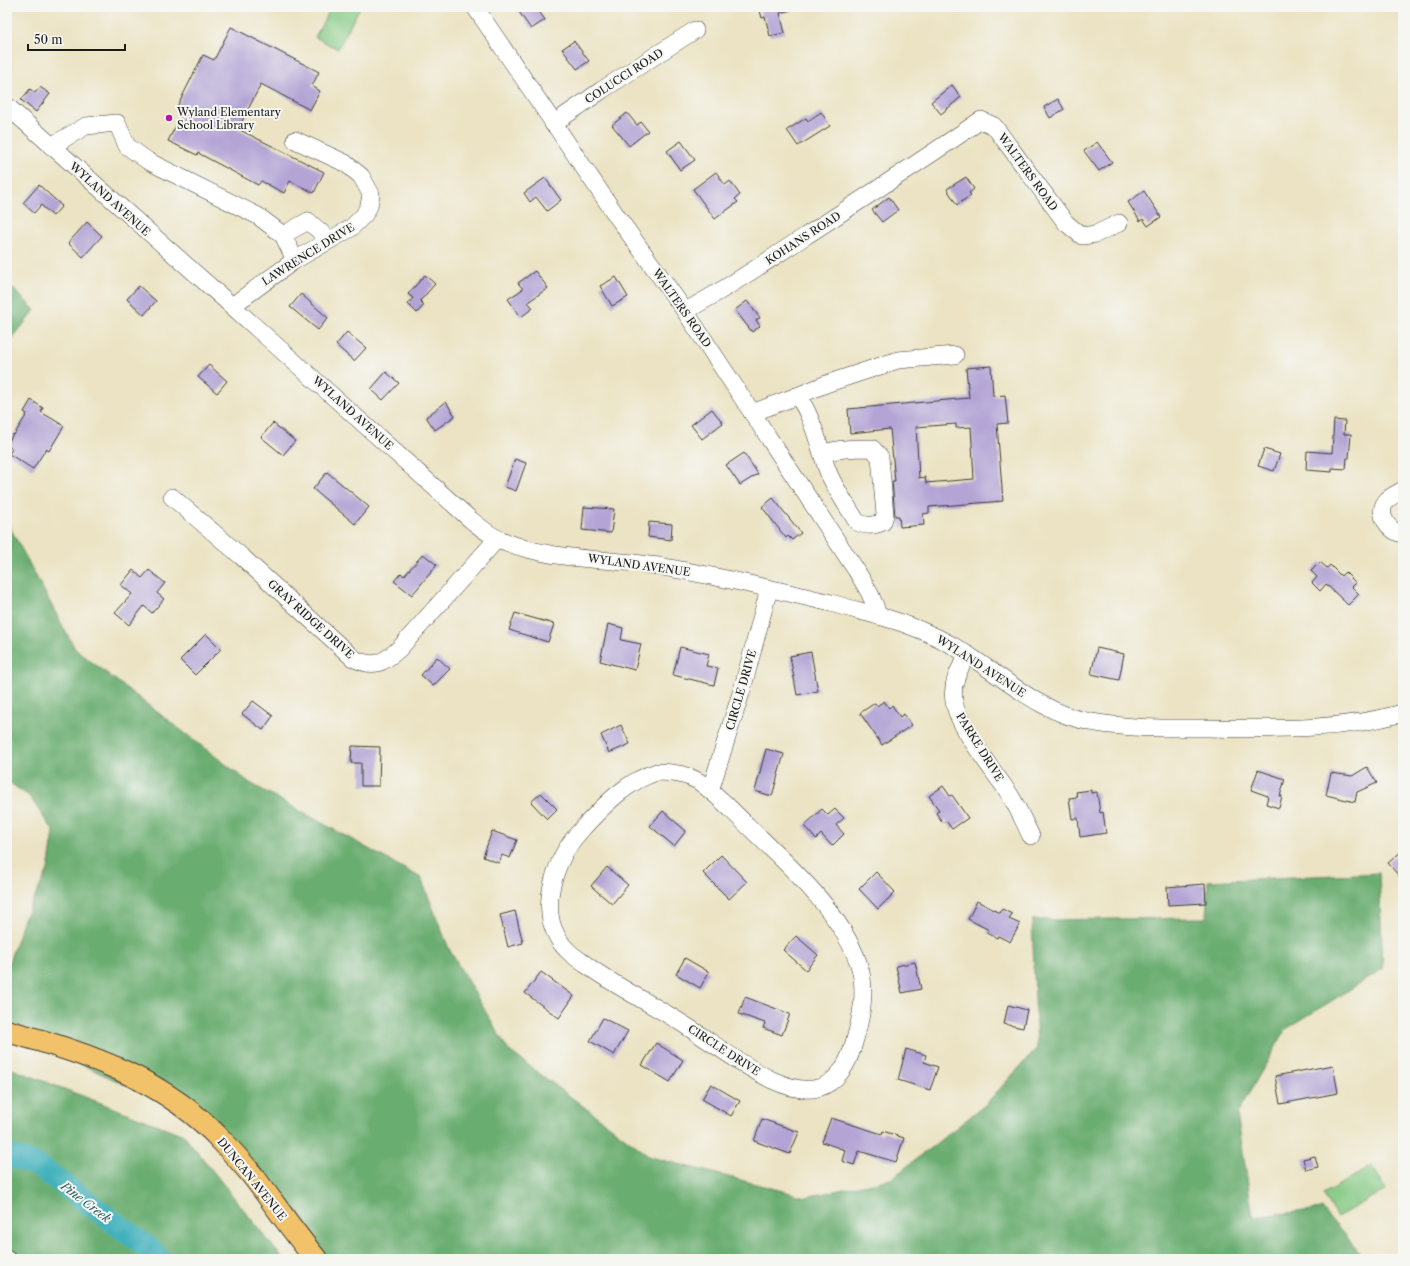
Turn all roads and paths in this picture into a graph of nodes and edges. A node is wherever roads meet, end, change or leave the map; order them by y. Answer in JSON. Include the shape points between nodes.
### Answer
{"nodes":[{"id":1,"x":474,"y":7,"type":"edge"},
{"id":2,"x":695,"y":30,"type":"dead end"},
{"id":3,"x":7,"y":106,"type":"edge"},
{"id":4,"x":553,"y":124,"type":"junction"},
{"id":5,"x":295,"y":140,"type":"dead end"},
{"id":6,"x":51,"y":146,"type":"junction"},
{"id":7,"x":918,"y":163,"type":"joint"},
{"id":8,"x":1119,"y":223,"type":"dead end"},
{"id":9,"x":283,"y":236,"type":"junction"},
{"id":10,"x":330,"y":240,"type":"junction"},
{"id":11,"x":295,"y":260,"type":"junction"},
{"id":12,"x":232,"y":306,"type":"junction"},
{"id":13,"x":686,"y":311,"type":"junction"},
{"id":14,"x":955,"y":355,"type":"dead end"},
{"id":15,"x":796,"y":396,"type":"junction"},
{"id":16,"x":752,"y":413,"type":"junction"},
{"id":17,"x":822,"y":454,"type":"junction"},
{"id":18,"x":1403,"y":490,"type":"edge"},
{"id":19,"x":172,"y":497,"type":"dead end"},
{"id":20,"x":1403,"y":534,"type":"edge"},
{"id":21,"x":497,"y":539,"type":"junction"},
{"id":22,"x":769,"y":589,"type":"junction"},
{"id":23,"x":878,"y":616,"type":"junction"},
{"id":24,"x":968,"y":655,"type":"junction"},
{"id":25,"x":1403,"y":713,"type":"edge"},
{"id":26,"x":710,"y":791,"type":"junction"},
{"id":27,"x":1031,"y":836,"type":"dead end"},
{"id":28,"x":7,"y":1031,"type":"edge"},
{"id":29,"x":316,"y":1259,"type":"edge"}],
"edges":[{"from":1,"to":4,"type":"street","name":"WALTERS ROAD"},
{"from":2,"to":4,"type":"street","name":"COLUCCI ROAD"},
{"from":3,"to":6,"type":"street","name":"WYLAND AVENUE"},
{"from":4,"to":13,"type":"street","name":"WALTERS ROAD"},
{"from":5,"to":10,"type":"street","name":"LAWRENCE DRIVE","via":[[345,163],[361,176],[371,194],[369,206],[360,220]]},
{"from":6,"to":9,"type":"street","via":[[86,126],[117,123],[127,146],[148,161],[258,216]]},
{"from":6,"to":12,"type":"street","name":"WYLAND AVENUE"},
{"from":7,"to":8,"type":"street","name":"WALTERS ROAD","via":[[981,120],[994,126],[1066,223],[1082,236],[1096,234]]},
{"from":7,"to":13,"type":"street","name":"KOHANS ROAD"},
{"from":9,"to":10,"type":"street","via":[[308,221]]},
{"from":9,"to":11,"type":"street"},
{"from":10,"to":11,"type":"street","name":"LAWRENCE DRIVE"},
{"from":11,"to":12,"type":"street","name":"LAWRENCE DRIVE"},
{"from":12,"to":21,"type":"street","name":"WYLAND AVENUE","via":[[466,516]]},
{"from":13,"to":16,"type":"street","name":"WALTERS ROAD"},
{"from":14,"to":15,"type":"street","via":[[898,360]]},
{"from":15,"to":16,"type":"street"},
{"from":15,"to":17,"type":"street","via":[[802,402]]},
{"from":16,"to":23,"type":"street","name":"WALTERS ROAD","via":[[871,595]]},
{"from":17,"to":17,"type":"street","via":[[857,522],[864,526],[883,522],[885,515],[880,457],[872,448],[834,450]]},
{"from":18,"to":20,"type":"street","via":[[1387,500],[1383,511],[1386,523],[1394,531]]},
{"from":19,"to":21,"type":"street","name":"GRAY RIDGE DRIVE","via":[[353,658],[365,663],[380,663],[399,649]]},
{"from":21,"to":22,"type":"street","name":"WYLAND AVENUE","via":[[547,553],[698,573]]},
{"from":22,"to":23,"type":"street","name":"WYLAND AVENUE"},
{"from":22,"to":26,"type":"street","name":"CIRCLE DRIVE","via":[[742,690]]},
{"from":23,"to":24,"type":"street","name":"WYLAND AVENUE","via":[[901,622],[941,639]]},
{"from":24,"to":25,"type":"street","name":"WYLAND AVENUE","via":[[1049,709],[1076,720],[1107,725],[1299,728],[1363,722]]},
{"from":24,"to":27,"type":"street","name":"PARKE DRIVE","via":[[954,683],[957,712],[974,743],[1018,807]]},
{"from":26,"to":26,"type":"street","name":"CIRCLE DRIVE","via":[[814,892],[838,924],[859,964],[862,981],[861,1012],[852,1050],[841,1072],[819,1088],[804,1089],[783,1085],[606,979],[562,945],[551,923],[549,908],[554,878],[569,846],[584,826],[619,793],[634,781],[657,772],[690,777]]},
{"from":28,"to":29,"type":"main road","name":"DUNCAN AVENUE","via":[[109,1064],[134,1075],[176,1100],[223,1142],[255,1179]]}]}
